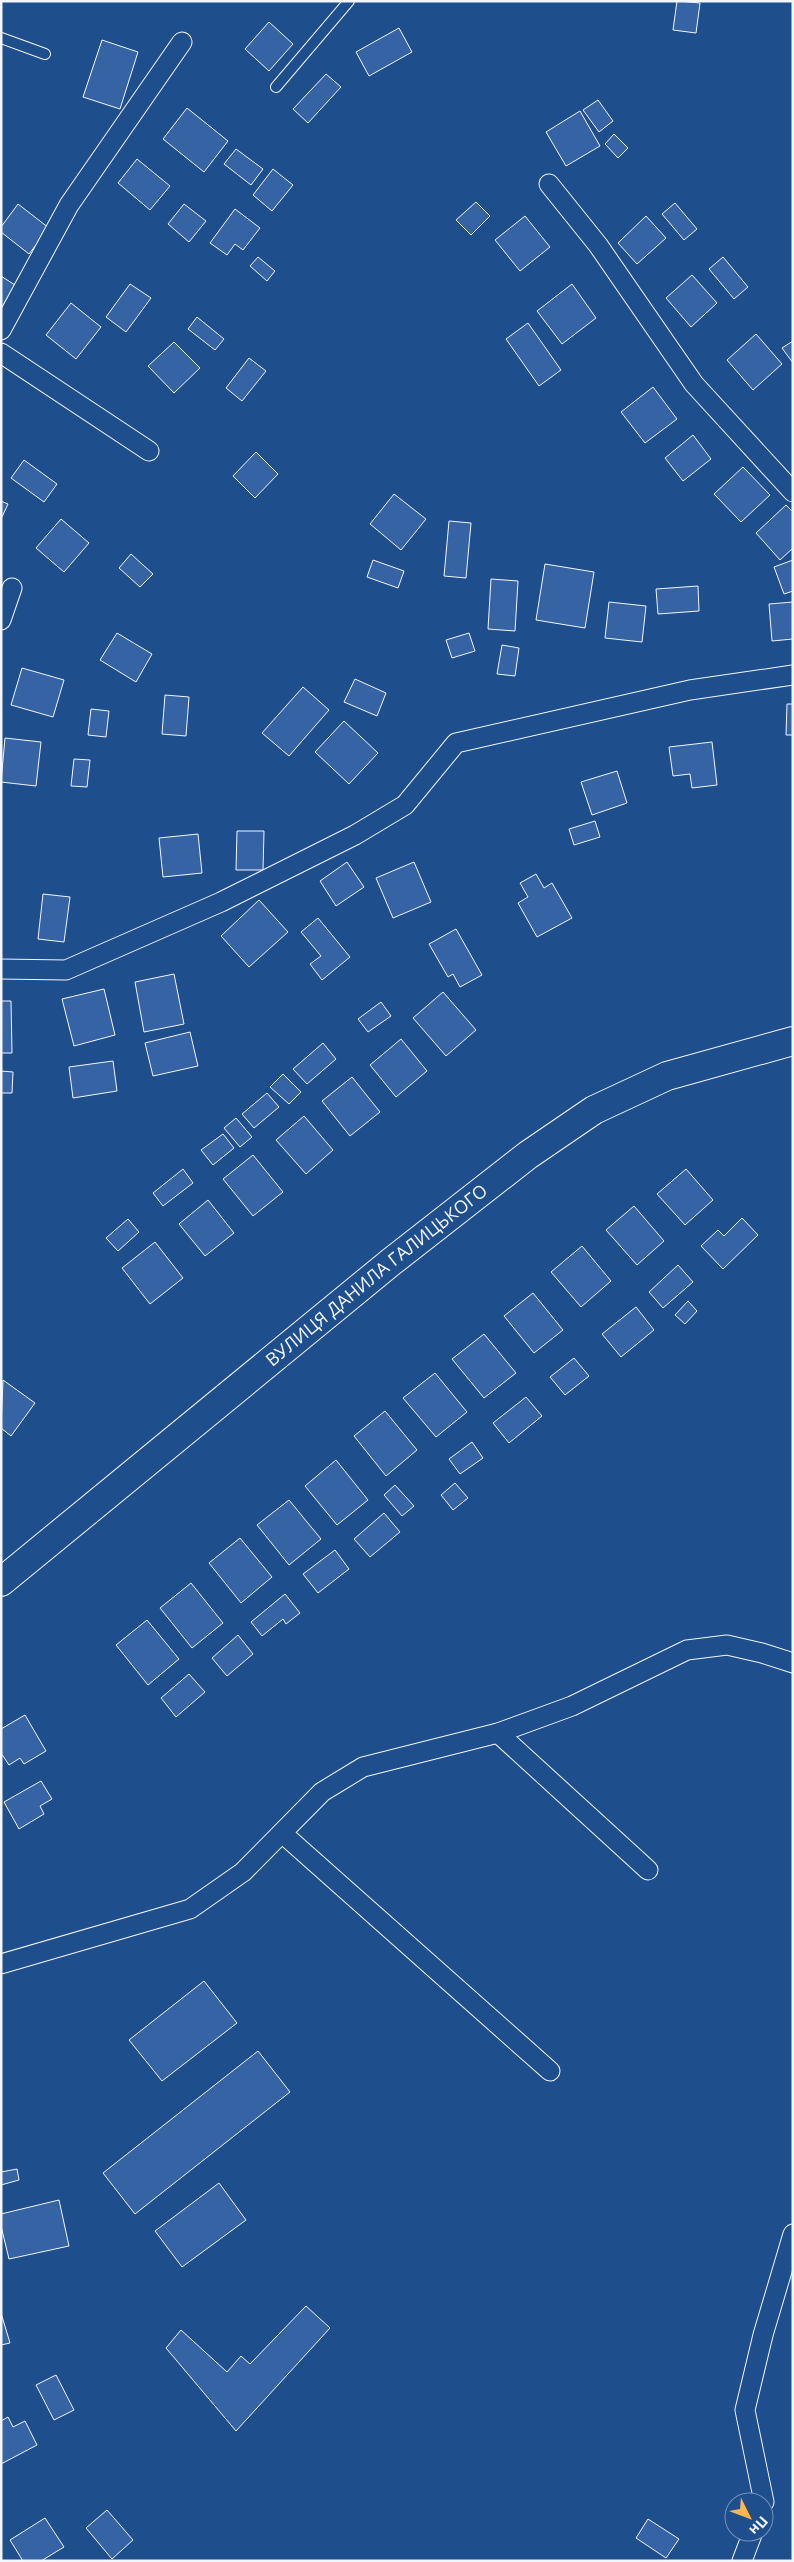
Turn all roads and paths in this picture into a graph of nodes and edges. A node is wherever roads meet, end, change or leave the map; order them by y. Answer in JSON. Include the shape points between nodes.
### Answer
{"nodes":[{"id":1,"x":349,"y":1,"type":"edge"},
{"id":2,"x":1,"y":38,"type":"edge"},
{"id":3,"x":182,"y":42,"type":"dead end"},
{"id":4,"x":45,"y":54,"type":"dead end"},
{"id":5,"x":276,"y":87,"type":"dead end"},
{"id":6,"x":549,"y":184,"type":"dead end"},
{"id":7,"x":1,"y":330,"type":"edge"},
{"id":8,"x":1,"y":353,"type":"edge"},
{"id":9,"x":149,"y":451,"type":"dead end"},
{"id":10,"x":793,"y":492,"type":"edge"},
{"id":11,"x":12,"y":588,"type":"dead end"},
{"id":12,"x":1,"y":620,"type":"edge"},
{"id":13,"x":793,"y":675,"type":"edge"},
{"id":14,"x":1,"y":969,"type":"edge"},
{"id":15,"x":793,"y":1041,"type":"edge"},
{"id":16,"x":1,"y":1582,"type":"edge"},
{"id":17,"x":793,"y":1663,"type":"edge"},
{"id":18,"x":498,"y":1733,"type":"junction"},
{"id":19,"x":282,"y":1833,"type":"junction"},
{"id":20,"x":648,"y":1870,"type":"dead end"},
{"id":21,"x":1,"y":1964,"type":"edge"},
{"id":22,"x":550,"y":2071,"type":"dead end"},
{"id":23,"x":793,"y":2234,"type":"edge"},
{"id":24,"x":762,"y":2492,"type":"edge"},
{"id":25,"x":749,"y":2542,"type":"edge"},
{"id":26,"x":742,"y":2561,"type":"edge"}],
"edges":[{"from":1,"to":5,"type":"lane"},
{"from":2,"to":4,"type":"lane"},
{"from":3,"to":7,"type":"street","via":[[69,205]]},
{"from":6,"to":10,"type":"street","via":[[598,246],[694,384]]},
{"from":8,"to":9,"type":"street"},
{"from":11,"to":12,"type":"street"},
{"from":13,"to":14,"type":"street","via":[[690,690],[456,743],[405,805],[355,835],[263,881],[66,970]]},
{"from":15,"to":16,"type":"main road","name":"ВУЛИЦЯ ДАНИЛА ГАЛИЦЬКОГО","via":[[667,1076],[594,1110],[528,1154],[391,1262]]},
{"from":17,"to":18,"type":"street","via":[[727,1645],[687,1650],[572,1706]]},
{"from":18,"to":19,"type":"street","via":[[362,1768],[322,1792]]},
{"from":18,"to":20,"type":"street"},
{"from":19,"to":21,"type":"street","via":[[243,1872],[190,1909]]},
{"from":19,"to":22,"type":"street"},
{"from":23,"to":24,"type":"street","via":[[745,2410]]},
{"from":25,"to":26,"type":"street"}]}
